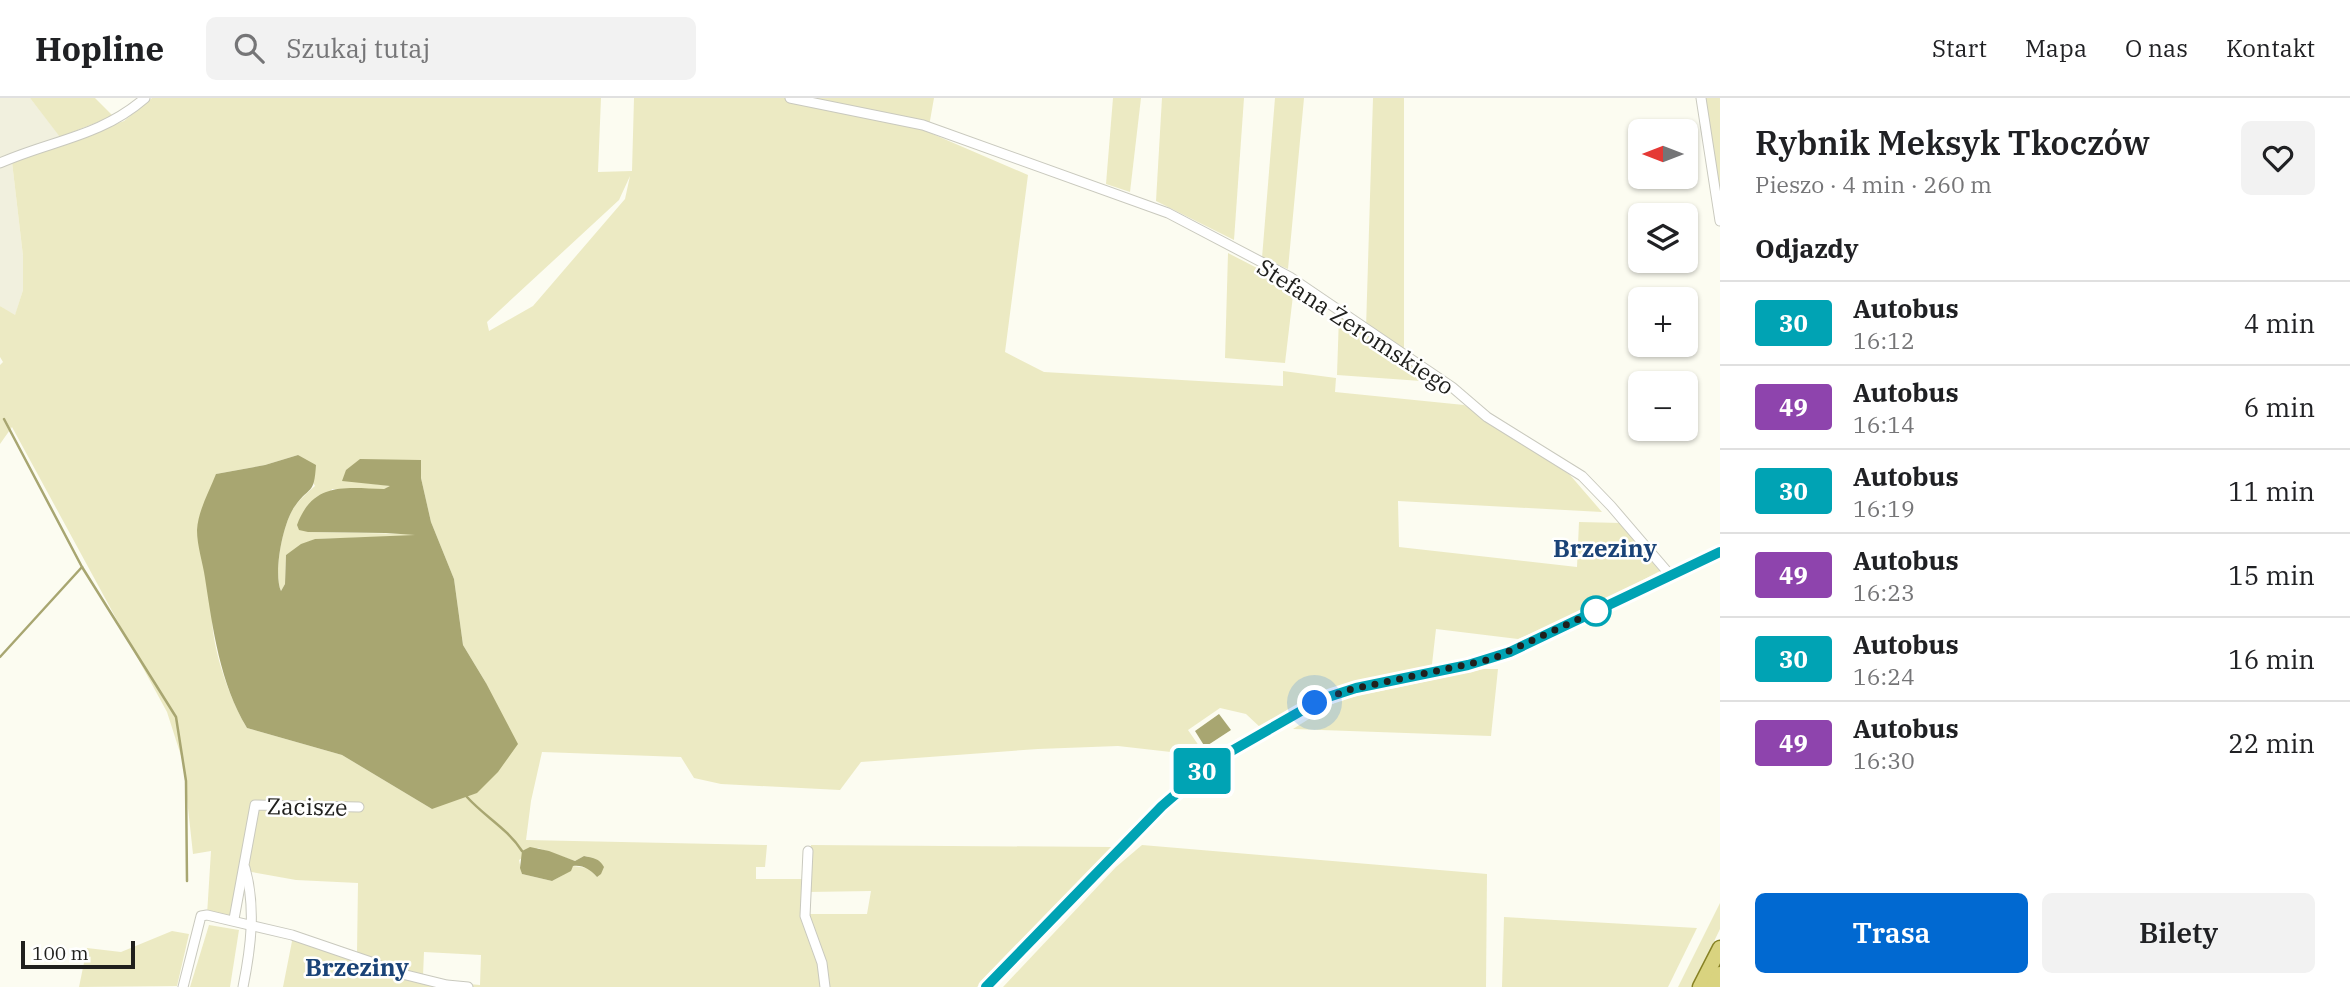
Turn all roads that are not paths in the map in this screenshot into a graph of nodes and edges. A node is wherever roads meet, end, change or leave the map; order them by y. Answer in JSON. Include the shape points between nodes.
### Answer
{"nodes":[{"id":1,"x":145,"y":98,"type":"edge"},
{"id":2,"x":790,"y":98,"type":"edge"},
{"id":3,"x":1701,"y":98,"type":"edge"},
{"id":4,"x":0,"y":163,"type":"edge"},
{"id":5,"x":1720,"y":221,"type":"edge"},
{"id":6,"x":1720,"y":552,"type":"edge"},
{"id":7,"x":1671,"y":576,"type":"junction"},
{"id":8,"x":359,"y":807,"type":"dead end"},
{"id":9,"x":808,"y":851,"type":"dead end"},
{"id":10,"x":244,"y":865,"type":"junction"},
{"id":11,"x":234,"y":919,"type":"junction"},
{"id":12,"x":252,"y":924,"type":"junction"},
{"id":13,"x":1720,"y":948,"type":"edge"},
{"id":14,"x":1720,"y":974,"type":"edge"},
{"id":15,"x":183,"y":987,"type":"edge"},
{"id":16,"x":243,"y":987,"type":"edge"},
{"id":17,"x":468,"y":987,"type":"edge"},
{"id":18,"x":825,"y":987,"type":"edge"},
{"id":19,"x":986,"y":987,"type":"edge"},
{"id":20,"x":1700,"y":987,"type":"edge"},
{"id":21,"x":1713,"y":987,"type":"edge"}],
"edges":[{"from":1,"to":4,"type":"street","via":[[110,124]]},
{"from":2,"to":7,"type":"street","name":"Stefana Żeromskiego","via":[[922,125],[1168,213],[1290,277],[1451,387],[1487,417],[1582,477]]},
{"from":3,"to":5,"type":"street"},
{"from":6,"to":7,"type":"street"},
{"from":7,"to":19,"type":"street","via":[[1492,659],[1329,696],[1221,757],[1162,806]]},
{"from":8,"to":10,"type":"street","name":"Zacisze","via":[[255,805]]},
{"from":9,"to":18,"type":"street","via":[[805,916],[822,963]]},
{"from":10,"to":11,"type":"street"},
{"from":10,"to":12,"type":"street"},
{"from":11,"to":12,"type":"street"},
{"from":11,"to":15,"type":"street","via":[[201,916]]},
{"from":12,"to":16,"type":"street"},
{"from":12,"to":17,"type":"street","via":[[394,972]]},
{"from":13,"to":20,"type":"main road"},
{"from":14,"to":21,"type":"main road"}]}
